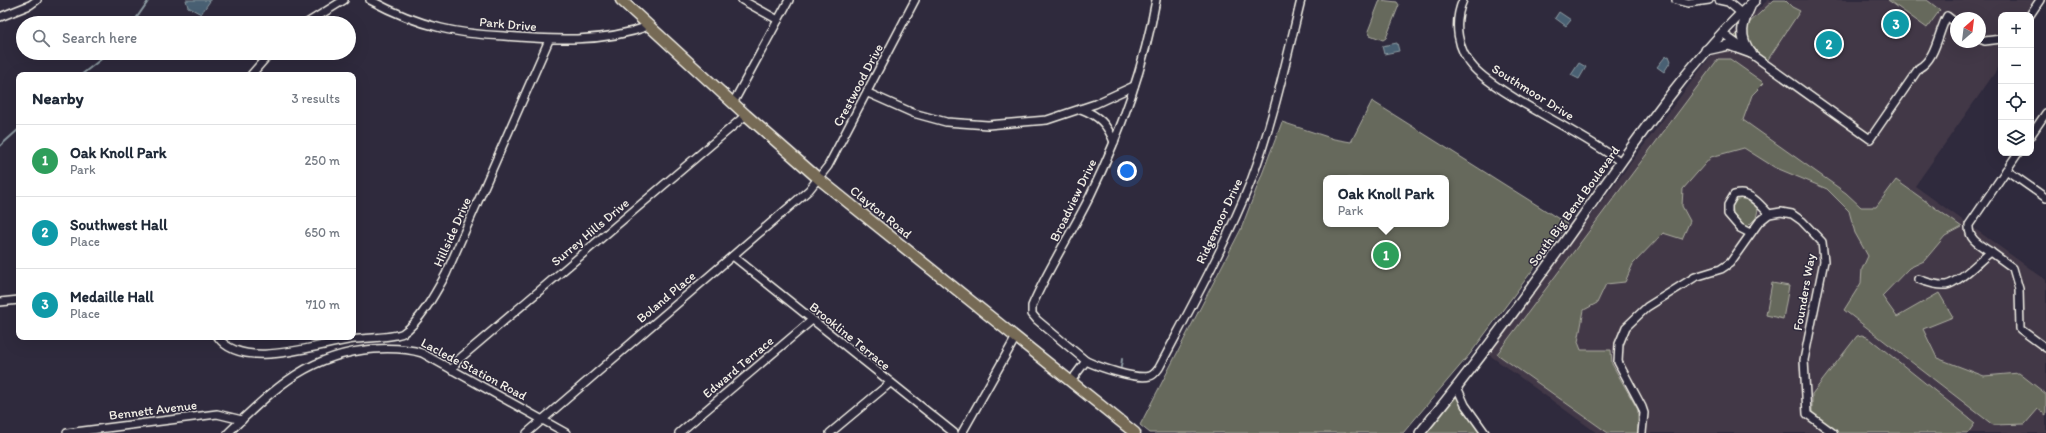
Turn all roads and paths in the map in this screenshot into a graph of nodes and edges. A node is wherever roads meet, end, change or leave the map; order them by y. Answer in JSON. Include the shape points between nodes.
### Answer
{"nodes":[{"id":1,"x":37,"y":0,"type":"edge"},
{"id":2,"x":344,"y":0,"type":"edge"},
{"id":3,"x":370,"y":0,"type":"edge"},
{"id":4,"x":621,"y":0,"type":"edge"},
{"id":5,"x":742,"y":0,"type":"edge"},
{"id":6,"x":788,"y":0,"type":"edge"},
{"id":7,"x":915,"y":0,"type":"edge"},
{"id":8,"x":1156,"y":0,"type":"edge"},
{"id":9,"x":1301,"y":0,"type":"edge"},
{"id":10,"x":1463,"y":0,"type":"edge"},
{"id":11,"x":1676,"y":0,"type":"edge"},
{"id":12,"x":1709,"y":0,"type":"edge"},
{"id":13,"x":1719,"y":0,"type":"edge"},
{"id":14,"x":2040,"y":0,"type":"edge"},
{"id":15,"x":1754,"y":1,"type":"edge"},
{"id":16,"x":2032,"y":12,"type":"edge"},
{"id":17,"x":1741,"y":13,"type":"junction"},
{"id":18,"x":318,"y":16,"type":"edge"},
{"id":19,"x":0,"y":18,"type":"edge"},
{"id":20,"x":1950,"y":18,"type":"edge"},
{"id":21,"x":778,"y":20,"type":"junction"},
{"id":22,"x":649,"y":26,"type":"junction"},
{"id":23,"x":1722,"y":33,"type":"junction"},
{"id":24,"x":1998,"y":39,"type":"edge"},
{"id":25,"x":549,"y":40,"type":"junction"},
{"id":26,"x":1986,"y":41,"type":"edge"},
{"id":27,"x":1705,"y":50,"type":"junction"},
{"id":28,"x":1751,"y":53,"type":"junction"},
{"id":29,"x":264,"y":60,"type":"edge"},
{"id":30,"x":254,"y":72,"type":"edge"},
{"id":31,"x":1134,"y":86,"type":"junction"},
{"id":32,"x":868,"y":93,"type":"junction"},
{"id":33,"x":733,"y":103,"type":"junction"},
{"id":34,"x":1081,"y":109,"type":"junction"},
{"id":35,"x":2046,"y":113,"type":"edge"},
{"id":36,"x":746,"y":115,"type":"junction"},
{"id":37,"x":2034,"y":131,"type":"edge"},
{"id":38,"x":1114,"y":142,"type":"junction"},
{"id":39,"x":2016,"y":156,"type":"edge"},
{"id":40,"x":1621,"y":162,"type":"junction"},
{"id":41,"x":2006,"y":170,"type":"junction"},
{"id":42,"x":819,"y":179,"type":"junction"},
{"id":43,"x":2046,"y":198,"type":"edge"},
{"id":44,"x":1769,"y":214,"type":"junction"},
{"id":45,"x":1750,"y":233,"type":"junction"},
{"id":46,"x":1991,"y":252,"type":"junction"},
{"id":47,"x":733,"y":256,"type":"junction"},
{"id":48,"x":1918,"y":279,"type":"dead end"},
{"id":49,"x":16,"y":300,"type":"edge"},
{"id":50,"x":0,"y":302,"type":"edge"},
{"id":51,"x":812,"y":320,"type":"junction"},
{"id":52,"x":1016,"y":337,"type":"junction"},
{"id":53,"x":356,"y":339,"type":"edge"},
{"id":54,"x":221,"y":340,"type":"edge"},
{"id":55,"x":348,"y":340,"type":"edge"},
{"id":56,"x":2046,"y":348,"type":"edge"},
{"id":57,"x":1086,"y":361,"type":"junction"},
{"id":58,"x":452,"y":370,"type":"junction"},
{"id":59,"x":1071,"y":381,"type":"junction"},
{"id":60,"x":890,"y":383,"type":"junction"},
{"id":61,"x":1457,"y":387,"type":"junction"},
{"id":62,"x":542,"y":419,"type":"junction"},
{"id":63,"x":242,"y":420,"type":"junction"},
{"id":64,"x":1129,"y":431,"type":"edge"},
{"id":65,"x":67,"y":433,"type":"edge"},
{"id":66,"x":228,"y":433,"type":"edge"},
{"id":67,"x":527,"y":433,"type":"edge"},
{"id":68,"x":566,"y":433,"type":"edge"},
{"id":69,"x":679,"y":433,"type":"edge"},
{"id":70,"x":830,"y":433,"type":"edge"},
{"id":71,"x":954,"y":433,"type":"edge"},
{"id":72,"x":962,"y":433,"type":"edge"},
{"id":73,"x":1420,"y":433,"type":"edge"},
{"id":74,"x":1485,"y":433,"type":"edge"},
{"id":75,"x":1642,"y":433,"type":"edge"},
{"id":76,"x":1833,"y":433,"type":"edge"}],
"edges":[{"from":1,"to":19,"type":"street"},
{"from":2,"to":18,"type":"street"},
{"from":3,"to":25,"type":"street","name":"Park Drive","via":[[403,16],[441,28],[483,35]]},
{"from":4,"to":22,"type":"main road","name":"Clayton Road"},
{"from":5,"to":21,"type":"street"},
{"from":6,"to":21,"type":"street"},
{"from":7,"to":32,"type":"street","name":"Crestwood Drive"},
{"from":8,"to":31,"type":"street","name":"Broadview Drive","via":[[1152,24]]},
{"from":9,"to":57,"type":"street","name":"Ridgemoor Drive","via":[[1274,113],[1251,180],[1225,240],[1159,368],[1155,374],[1140,376]]},
{"from":10,"to":40,"type":"street","name":"Southmoor Drive","via":[[1456,28],[1463,51],[1474,68],[1502,90],[1594,143]]},
{"from":11,"to":12,"type":"street","via":[[1688,3]]},
{"from":13,"to":17,"type":"street","via":[[1728,2]]},
{"from":14,"to":16,"type":"street"},
{"from":15,"to":17,"type":"main road","name":"South Big Bend Boulevard"},
{"from":15,"to":28,"type":"main road","via":[[1743,23],[1742,34],[1742,41]]},
{"from":17,"to":23,"type":"main road","name":"South Big Bend Boulevard"},
{"from":20,"to":28,"type":"street","via":[[1947,16],[1940,28],[1938,41],[1926,64],[1919,68],[1870,139]]},
{"from":21,"to":33,"type":"street"},
{"from":22,"to":25,"type":"street","name":"Park Drive","via":[[617,36]]},
{"from":22,"to":33,"type":"main road","name":"Clayton Road"},
{"from":23,"to":27,"type":"main road","name":"South Big Bend Boulevard"},
{"from":23,"to":28,"type":"street"},
{"from":24,"to":26,"type":"street"},
{"from":25,"to":53,"type":"street","name":"Hillside Drive","via":[[513,118],[460,246],[439,287],[424,309],[402,333]]},
{"from":27,"to":28,"type":"main road","via":[[1729,46]]},
{"from":27,"to":40,"type":"main road","name":"South Big Bend Boulevard"},
{"from":29,"to":30,"type":"street"},
{"from":31,"to":34,"type":"street"},
{"from":31,"to":38,"type":"street","name":"Broadview Drive"},
{"from":32,"to":34,"type":"street","via":[[913,113],[946,122],[988,125],[1047,120]]},
{"from":32,"to":42,"type":"street","name":"Crestwood Drive"},
{"from":33,"to":36,"type":"main road","name":"Clayton Road"},
{"from":34,"to":38,"type":"street","via":[[1095,114],[1104,122]]},
{"from":35,"to":37,"type":"street"},
{"from":36,"to":42,"type":"main road","name":"Clayton Road"},
{"from":36,"to":58,"type":"street","name":"Surrey Hills Drive","via":[[458,360]]},
{"from":38,"to":57,"type":"street","name":"Broadview Drive","via":[[1090,196],[1032,306],[1032,314]]},
{"from":39,"to":41,"type":"street"},
{"from":40,"to":61,"type":"main road","name":"South Big Bend Boulevard"},
{"from":41,"to":43,"type":"street"},
{"from":41,"to":46,"type":"street","via":[[1969,225],[1969,232],[1974,240]]},
{"from":42,"to":47,"type":"street","name":"Boland Place"},
{"from":42,"to":52,"type":"main road","name":"Clayton Road"},
{"from":44,"to":45,"type":"street"},
{"from":44,"to":45,"type":"street","via":[[1747,194],[1734,195],[1728,206],[1728,214],[1740,228]]},
{"from":44,"to":76,"type":"street","name":"Founders Way","via":[[1792,214],[1822,242],[1824,261],[1804,360],[1804,373],[1807,414]]},
{"from":45,"to":75,"type":"street","via":[[1730,263],[1722,269],[1695,276],[1647,307],[1626,327],[1619,344],[1618,362],[1642,407]]},
{"from":46,"to":48,"type":"street","via":[[1947,285],[1935,285]]},
{"from":46,"to":56,"type":"street","via":[[2013,268],[2019,289],[2020,330]]},
{"from":47,"to":51,"type":"street","name":"Brookline Terrace"},
{"from":47,"to":62,"type":"street","name":"Boland Place"},
{"from":49,"to":50,"type":"street"},
{"from":51,"to":60,"type":"street","name":"Brookline Terrace"},
{"from":51,"to":69,"type":"street","name":"Edward Terrace"},
{"from":52,"to":59,"type":"main road","name":"Clayton Road"},
{"from":52,"to":72,"type":"street"},
{"from":54,"to":55,"type":"street","name":"Hillside Drive","via":[[238,352],[251,354],[304,350]]},
{"from":57,"to":59,"type":"street"},
{"from":58,"to":62,"type":"street","name":"Laclede Station Road"},
{"from":58,"to":63,"type":"street","name":"Laclede Station Road","via":[[422,353],[409,349],[361,350],[338,355],[300,371],[274,390]]},
{"from":59,"to":64,"type":"main road","name":"Clayton Road"},
{"from":60,"to":70,"type":"street"},
{"from":60,"to":71,"type":"street","name":"Brookline Terrace"},
{"from":61,"to":73,"type":"main road","name":"South Big Bend Boulevard"},
{"from":61,"to":74,"type":"street","via":[[1465,405]]},
{"from":62,"to":67,"type":"street","name":"Boland Place"},
{"from":62,"to":68,"type":"street","name":"Laclede Station Road"},
{"from":63,"to":65,"type":"street","name":"Bennett Avenue","via":[[217,414]]},
{"from":63,"to":66,"type":"street","name":"Laclede Station Road"}]}
